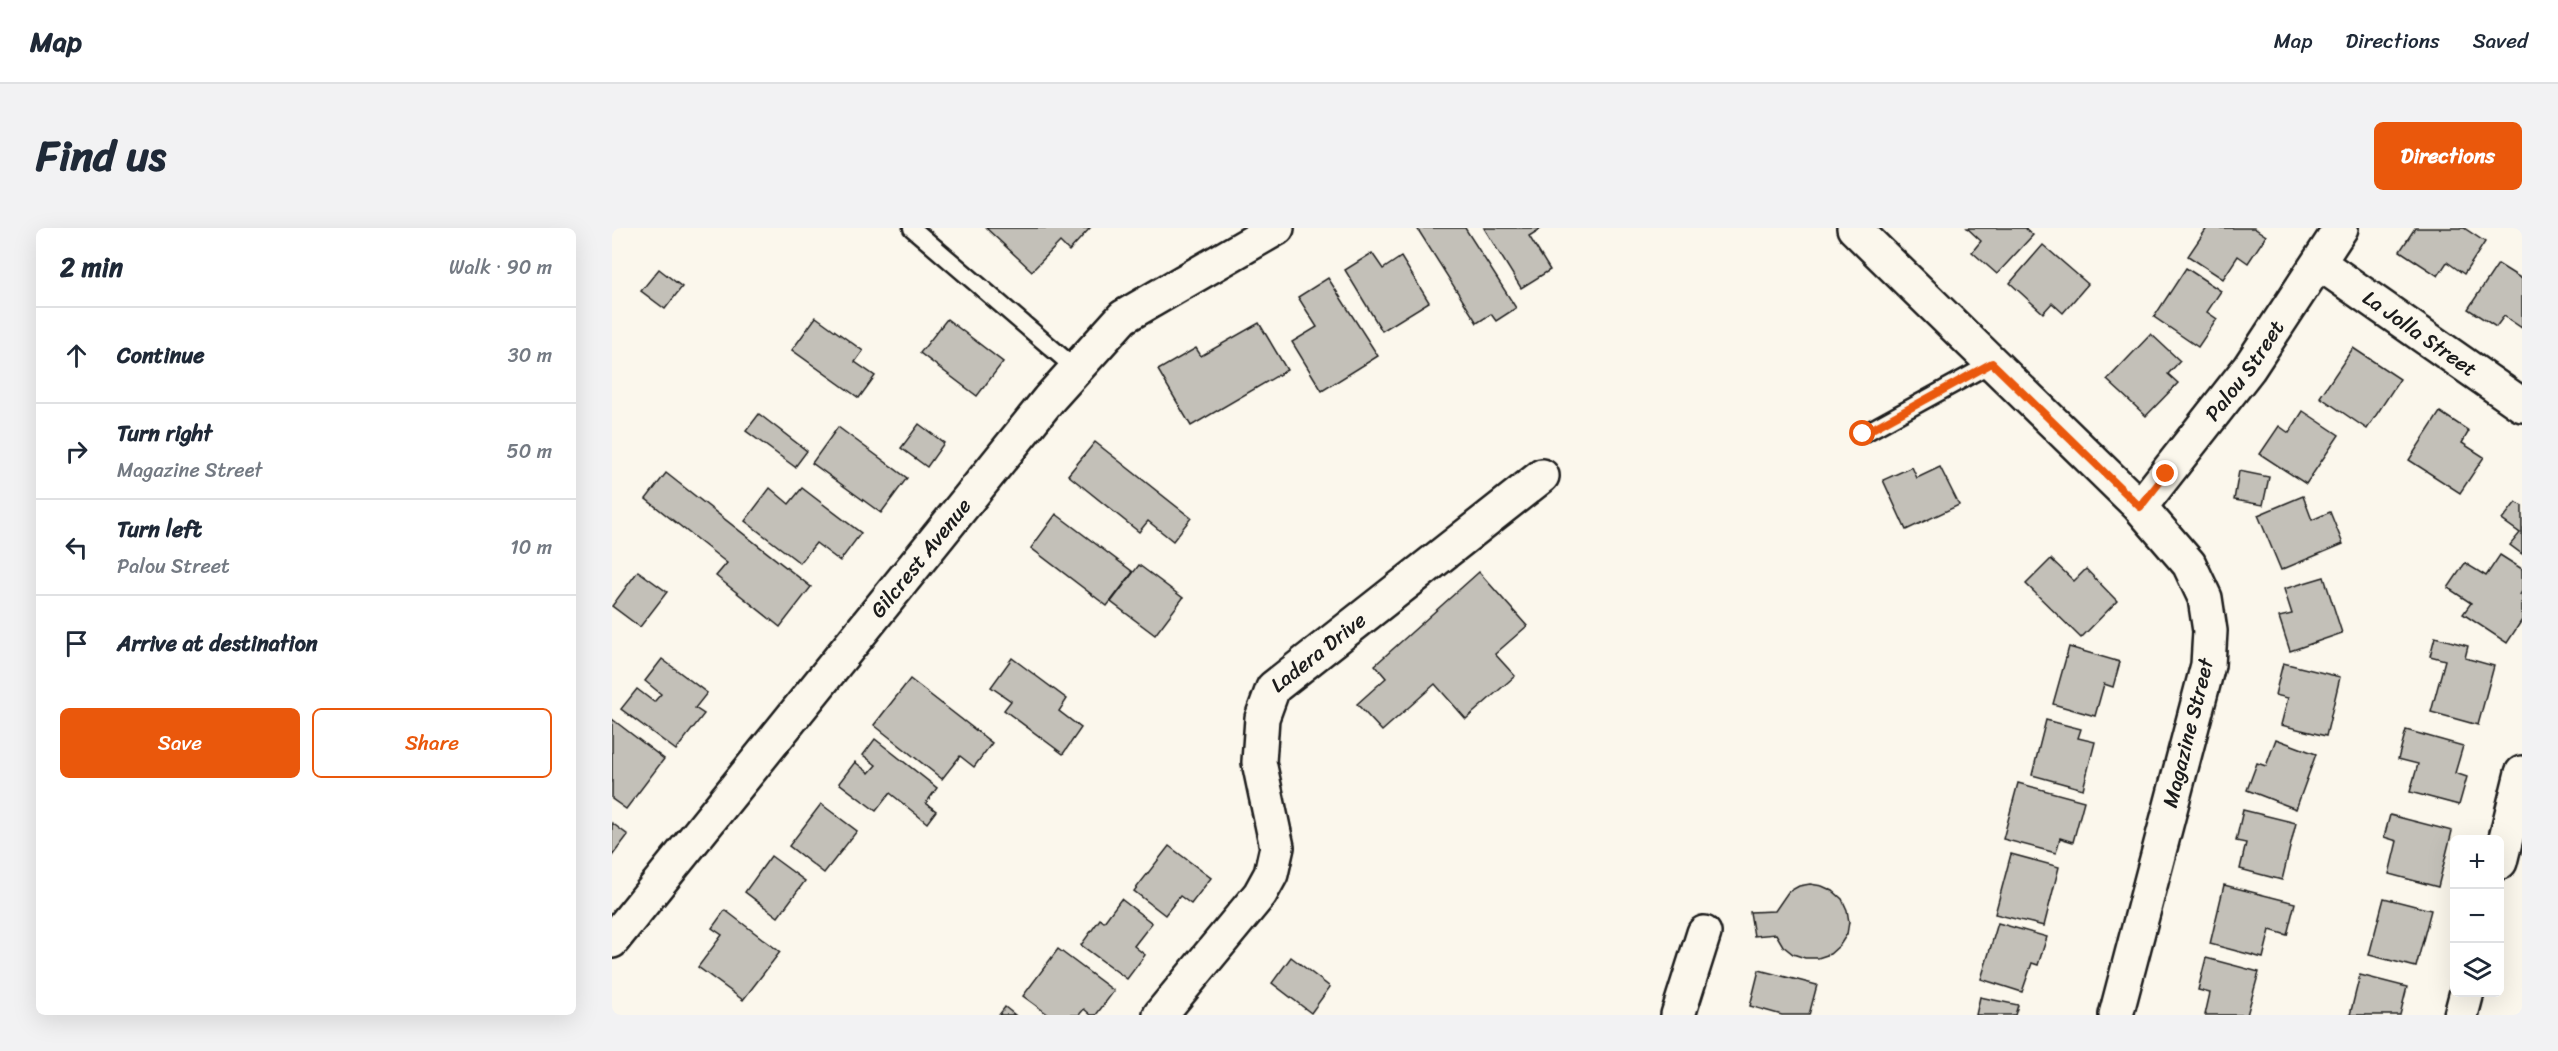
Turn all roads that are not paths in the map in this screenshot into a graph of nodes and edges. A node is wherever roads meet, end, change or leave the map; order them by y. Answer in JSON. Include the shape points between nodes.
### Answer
{"nodes":[{"id":1,"x":912,"y":228,"type":"edge"},
{"id":2,"x":1277,"y":228,"type":"edge"},
{"id":3,"x":1854,"y":228,"type":"edge"},
{"id":4,"x":2341,"y":228,"type":"edge"},
{"id":5,"x":2319,"y":263,"type":"junction"},
{"id":6,"x":1992,"y":363,"type":"junction"},
{"id":7,"x":1076,"y":369,"type":"junction"},
{"id":8,"x":2522,"y":405,"type":"edge"},
{"id":9,"x":1863,"y":434,"type":"dead end"},
{"id":10,"x":1542,"y":476,"type":"dead end"},
{"id":11,"x":2140,"y":507,"type":"junction"},
{"id":12,"x":2522,"y":773,"type":"edge"},
{"id":13,"x":2504,"y":843,"type":"edge"},
{"id":14,"x":1704,"y":933,"type":"dead end"},
{"id":15,"x":612,"y":941,"type":"edge"},
{"id":16,"x":2466,"y":997,"type":"edge"},
{"id":17,"x":1160,"y":1015,"type":"edge"},
{"id":18,"x":1678,"y":1015,"type":"edge"},
{"id":19,"x":2116,"y":1015,"type":"edge"},
{"id":20,"x":2461,"y":1015,"type":"edge"}],
"edges":[{"from":1,"to":7,"type":"lane"},
{"from":2,"to":7,"type":"street","name":"Gilcrest Avenue","via":[[1123,316]]},
{"from":3,"to":6,"type":"street","name":"Magazine Street"},
{"from":4,"to":5,"type":"street","name":"Palou Street"},
{"from":5,"to":8,"type":"street","name":"La Jolla Street"},
{"from":5,"to":11,"type":"street","name":"Palou Street","via":[[2249,368]]},
{"from":6,"to":9,"type":"lane"},
{"from":6,"to":11,"type":"street","name":"Magazine Street"},
{"from":7,"to":15,"type":"street","name":"Gilcrest Avenue"},
{"from":10,"to":17,"type":"street","name":"Ladera Drive","via":[[1273,688],[1262,718],[1259,762],[1277,847],[1271,874],[1260,894]]},
{"from":11,"to":19,"type":"street","name":"Magazine Street","via":[[2189,564],[2205,598],[2210,631],[2208,666]]},
{"from":12,"to":13,"type":"street"},
{"from":14,"to":18,"type":"street"},
{"from":16,"to":20,"type":"street"}]}
